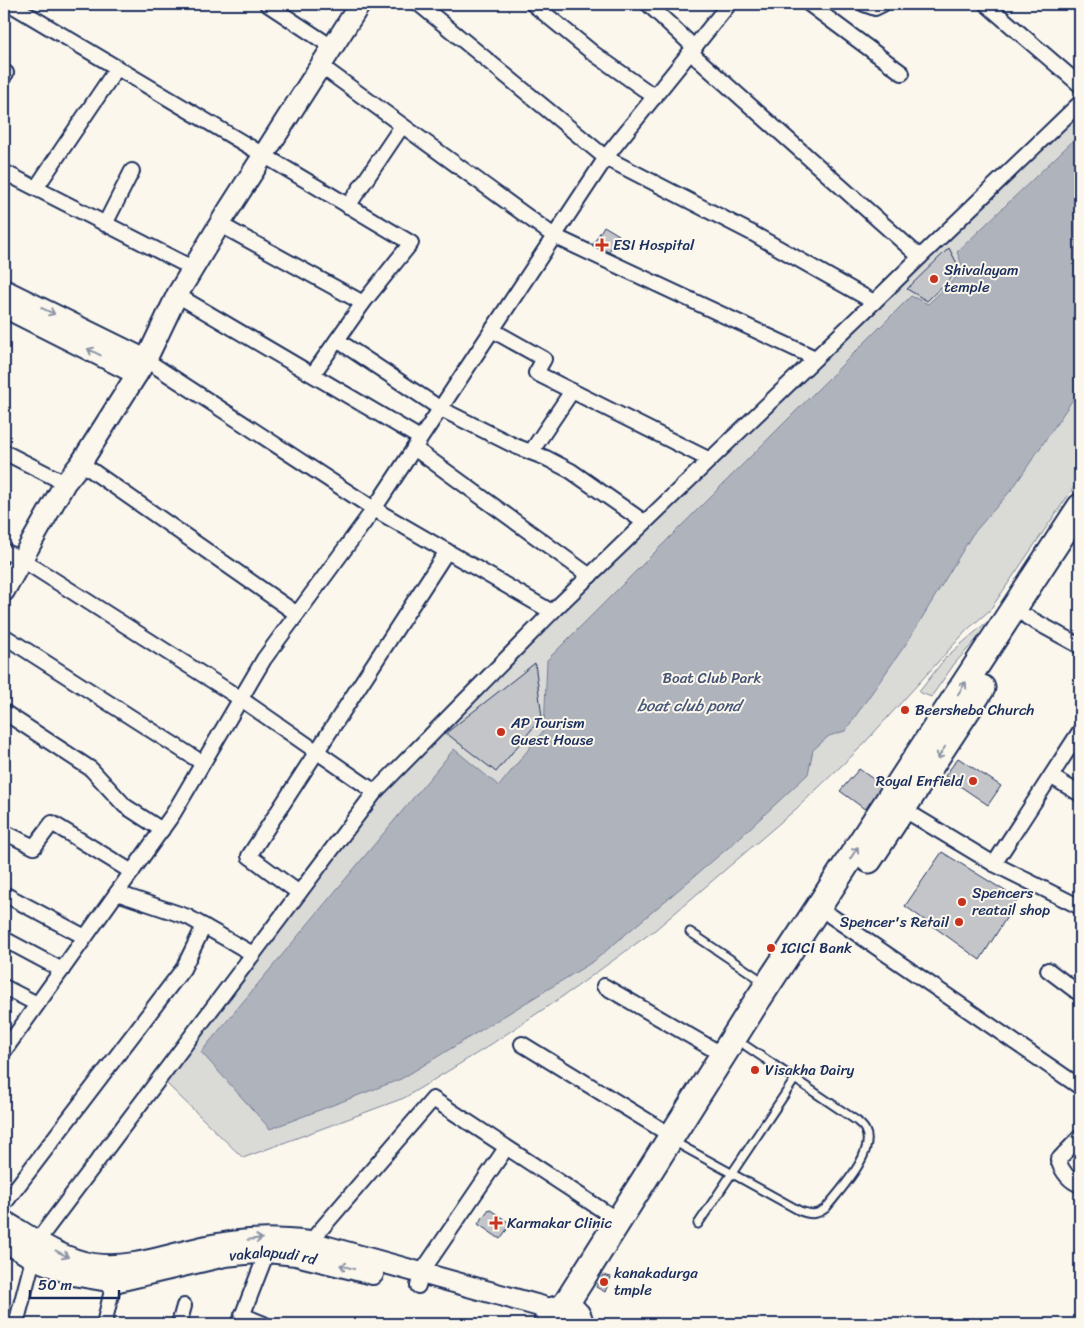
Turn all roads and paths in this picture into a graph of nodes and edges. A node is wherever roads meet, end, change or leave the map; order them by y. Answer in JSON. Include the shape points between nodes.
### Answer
{"nodes":[{"id":1,"x":10,"y":4,"type":"edge"},
{"id":2,"x":267,"y":4,"type":"edge"},
{"id":3,"x":360,"y":4,"type":"edge"},
{"id":4,"x":420,"y":4,"type":"edge"},
{"id":5,"x":534,"y":4,"type":"edge"},
{"id":6,"x":648,"y":4,"type":"edge"},
{"id":7,"x":729,"y":4,"type":"edge"},
{"id":8,"x":808,"y":4,"type":"edge"},
{"id":9,"x":864,"y":4,"type":"edge"},
{"id":10,"x":883,"y":4,"type":"edge"},
{"id":11,"x":986,"y":4,"type":"edge"},
{"id":12,"x":332,"y":47,"type":"junction"},
{"id":13,"x":693,"y":51,"type":"junction"},
{"id":14,"x":321,"y":66,"type":"junction"},
{"id":15,"x":117,"y":68,"type":"junction"},
{"id":16,"x":902,"y":73,"type":"dead end"},
{"id":17,"x":1080,"y":85,"type":"edge"},
{"id":18,"x":655,"y":97,"type":"junction"},
{"id":19,"x":1080,"y":103,"type":"edge"},
{"id":20,"x":402,"y":126,"type":"junction"},
{"id":21,"x":263,"y":156,"type":"junction"},
{"id":22,"x":606,"y":158,"type":"junction"},
{"id":23,"x":132,"y":171,"type":"dead end"},
{"id":24,"x":4,"y":172,"type":"edge"},
{"id":25,"x":36,"y":188,"type":"junction"},
{"id":26,"x":348,"y":206,"type":"junction"},
{"id":27,"x":105,"y":224,"type":"junction"},
{"id":28,"x":221,"y":225,"type":"junction"},
{"id":29,"x":554,"y":236,"type":"junction"},
{"id":30,"x":920,"y":257,"type":"junction"},
{"id":31,"x":194,"y":269,"type":"junction"},
{"id":32,"x":4,"y":290,"type":"edge"},
{"id":33,"x":178,"y":295,"type":"junction"},
{"id":34,"x":874,"y":302,"type":"junction"},
{"id":35,"x":363,"y":303,"type":"junction"},
{"id":36,"x":4,"y":308,"type":"edge"},
{"id":37,"x":492,"y":330,"type":"junction"},
{"id":38,"x":337,"y":340,"type":"junction"},
{"id":39,"x":815,"y":358,"type":"junction"},
{"id":40,"x":142,"y":367,"type":"junction"},
{"id":41,"x":313,"y":374,"type":"junction"},
{"id":42,"x":572,"y":391,"type":"junction"},
{"id":43,"x":441,"y":409,"type":"junction"},
{"id":44,"x":417,"y":443,"type":"junction"},
{"id":45,"x":4,"y":452,"type":"edge"},
{"id":46,"x":532,"y":452,"type":"junction"},
{"id":47,"x":708,"y":459,"type":"junction"},
{"id":48,"x":80,"y":463,"type":"junction"},
{"id":49,"x":65,"y":483,"type":"junction"},
{"id":50,"x":1080,"y":507,"type":"edge"},
{"id":51,"x":374,"y":509,"type":"junction"},
{"id":52,"x":644,"y":522,"type":"junction"},
{"id":53,"x":1080,"y":535,"type":"edge"},
{"id":54,"x":447,"y":551,"type":"junction"},
{"id":55,"x":12,"y":555,"type":"edge"},
{"id":56,"x":590,"y":576,"type":"junction"},
{"id":57,"x":4,"y":591,"type":"edge"},
{"id":58,"x":552,"y":612,"type":"junction"},
{"id":59,"x":297,"y":614,"type":"junction"},
{"id":60,"x":1027,"y":617,"type":"junction"},
{"id":61,"x":4,"y":636,"type":"edge"},
{"id":62,"x":1080,"y":646,"type":"edge"},
{"id":63,"x":241,"y":699,"type":"junction"},
{"id":64,"x":4,"y":712,"type":"edge"},
{"id":65,"x":1080,"y":731,"type":"edge"},
{"id":66,"x":316,"y":752,"type":"junction"},
{"id":67,"x":202,"y":762,"type":"junction"},
{"id":68,"x":1052,"y":776,"type":"junction"},
{"id":69,"x":375,"y":792,"type":"junction"},
{"id":70,"x":1080,"y":794,"type":"edge"},
{"id":71,"x":896,"y":805,"type":"junction"},
{"id":72,"x":162,"y":830,"type":"junction"},
{"id":73,"x":4,"y":832,"type":"edge"},
{"id":74,"x":994,"y":864,"type":"junction"},
{"id":75,"x":132,"y":872,"type":"junction"},
{"id":76,"x":300,"y":892,"type":"junction"},
{"id":77,"x":116,"y":893,"type":"junction"},
{"id":78,"x":4,"y":894,"type":"edge"},
{"id":79,"x":1080,"y":907,"type":"edge"},
{"id":80,"x":831,"y":916,"type":"junction"},
{"id":81,"x":204,"y":926,"type":"junction"},
{"id":82,"x":690,"y":932,"type":"dead end"},
{"id":83,"x":85,"y":937,"type":"junction"},
{"id":84,"x":4,"y":940,"type":"edge"},
{"id":85,"x":254,"y":954,"type":"junction"},
{"id":86,"x":62,"y":970,"type":"junction"},
{"id":87,"x":1048,"y":970,"type":"dead end"},
{"id":88,"x":768,"y":985,"type":"junction"},
{"id":89,"x":604,"y":986,"type":"dead end"},
{"id":90,"x":4,"y":988,"type":"edge"},
{"id":91,"x":1080,"y":994,"type":"edge"},
{"id":92,"x":37,"y":1004,"type":"junction"},
{"id":93,"x":522,"y":1044,"type":"dead end"},
{"id":94,"x":746,"y":1046,"type":"junction"},
{"id":95,"x":4,"y":1052,"type":"edge"},
{"id":96,"x":723,"y":1055,"type":"junction"},
{"id":97,"x":795,"y":1079,"type":"junction"},
{"id":98,"x":1080,"y":1087,"type":"edge"},
{"id":99,"x":1080,"y":1136,"type":"edge"},
{"id":100,"x":677,"y":1141,"type":"junction"},
{"id":101,"x":506,"y":1148,"type":"junction"},
{"id":102,"x":732,"y":1173,"type":"junction"},
{"id":103,"x":1080,"y":1184,"type":"edge"},
{"id":104,"x":4,"y":1204,"type":"edge"},
{"id":105,"x":619,"y":1221,"type":"junction"},
{"id":106,"x":4,"y":1222,"type":"edge"},
{"id":107,"x":698,"y":1224,"type":"dead end"},
{"id":108,"x":4,"y":1241,"type":"edge"},
{"id":109,"x":36,"y":1250,"type":"junction"},
{"id":110,"x":309,"y":1250,"type":"junction"},
{"id":111,"x":267,"y":1252,"type":"junction"},
{"id":112,"x":159,"y":1265,"type":"junction"},
{"id":113,"x":419,"y":1279,"type":"junction"},
{"id":114,"x":114,"y":1282,"type":"junction"},
{"id":115,"x":184,"y":1306,"type":"dead end"},
{"id":116,"x":562,"y":1317,"type":"edge"},
{"id":117,"x":241,"y":1320,"type":"edge"},
{"id":118,"x":16,"y":1324,"type":"edge"},
{"id":119,"x":104,"y":1324,"type":"edge"},
{"id":120,"x":179,"y":1324,"type":"edge"},
{"id":121,"x":264,"y":1324,"type":"edge"}],
"edges":[{"from":1,"to":15,"type":"street"},
{"from":2,"to":12,"type":"street"},
{"from":3,"to":12,"type":"street"},
{"from":4,"to":22,"type":"street"},
{"from":5,"to":18,"type":"street","via":[[593,53]]},
{"from":6,"to":13,"type":"street"},
{"from":7,"to":13,"type":"street"},
{"from":8,"to":16,"type":"street"},
{"from":9,"to":10,"type":"street","via":[[875,8]]},
{"from":11,"to":17,"type":"street"},
{"from":12,"to":14,"type":"street"},
{"from":13,"to":18,"type":"street"},
{"from":13,"to":30,"type":"street"},
{"from":14,"to":20,"type":"street"},
{"from":14,"to":21,"type":"street"},
{"from":15,"to":21,"type":"street"},
{"from":15,"to":25,"type":"street"},
{"from":18,"to":22,"type":"street"},
{"from":19,"to":30,"type":"street"},
{"from":20,"to":26,"type":"street"},
{"from":20,"to":29,"type":"street"},
{"from":21,"to":26,"type":"street"},
{"from":21,"to":28,"type":"street"},
{"from":22,"to":29,"type":"street"},
{"from":22,"to":34,"type":"street","via":[[752,233]]},
{"from":23,"to":27,"type":"street"},
{"from":24,"to":25,"type":"street"},
{"from":25,"to":27,"type":"street"},
{"from":26,"to":35,"type":"street","via":[[411,242]]},
{"from":27,"to":31,"type":"street"},
{"from":28,"to":31,"type":"street"},
{"from":28,"to":35,"type":"street"},
{"from":29,"to":37,"type":"street"},
{"from":29,"to":39,"type":"street"},
{"from":30,"to":34,"type":"street"},
{"from":31,"to":33,"type":"street"},
{"from":32,"to":40,"type":"street","one_way":true},
{"from":33,"to":40,"type":"street"},
{"from":33,"to":41,"type":"street"},
{"from":34,"to":39,"type":"street"},
{"from":35,"to":38,"type":"street"},
{"from":40,"to":36,"type":"street","one_way":true},
{"from":37,"to":42,"type":"street","via":[[544,359],[536,373]]},
{"from":37,"to":43,"type":"street"},
{"from":38,"to":41,"type":"street"},
{"from":38,"to":43,"type":"street"},
{"from":39,"to":47,"type":"street"},
{"from":40,"to":48,"type":"street"},
{"from":40,"to":51,"type":"street"},
{"from":41,"to":44,"type":"street"},
{"from":42,"to":46,"type":"street"},
{"from":42,"to":47,"type":"street"},
{"from":43,"to":44,"type":"street"},
{"from":43,"to":46,"type":"street"},
{"from":44,"to":51,"type":"street"},
{"from":44,"to":56,"type":"street"},
{"from":45,"to":49,"type":"street"},
{"from":46,"to":52,"type":"street","via":[[571,471]]},
{"from":47,"to":52,"type":"street"},
{"from":48,"to":49,"type":"street"},
{"from":48,"to":59,"type":"street"},
{"from":49,"to":55,"type":"street"},
{"from":71,"to":50,"type":"highway","one_way":true},
{"from":51,"to":54,"type":"street"},
{"from":51,"to":59,"type":"street"},
{"from":52,"to":56,"type":"street"},
{"from":53,"to":60,"type":"highway"},
{"from":54,"to":58,"type":"street"},
{"from":54,"to":66,"type":"street"},
{"from":55,"to":57,"type":"street"},
{"from":55,"to":63,"type":"street"},
{"from":56,"to":58,"type":"street"},
{"from":58,"to":69,"type":"street"},
{"from":59,"to":63,"type":"street","via":[[264,659]]},
{"from":60,"to":62,"type":"street"},
{"from":60,"to":71,"type":"highway","one_way":true},
{"from":61,"to":67,"type":"street"},
{"from":63,"to":66,"type":"street"},
{"from":63,"to":67,"type":"street"},
{"from":64,"to":72,"type":"street","via":[[91,769],[125,806]]},
{"from":65,"to":68,"type":"street"},
{"from":66,"to":69,"type":"street"},
{"from":66,"to":76,"type":"street","via":[[248,856]]},
{"from":67,"to":72,"type":"street"},
{"from":68,"to":70,"type":"street"},
{"from":68,"to":74,"type":"street"},
{"from":69,"to":76,"type":"street"},
{"from":71,"to":74,"type":"street"},
{"from":71,"to":80,"type":"highway"},
{"from":88,"to":71,"type":"highway","one_way":true},
{"from":72,"to":75,"type":"street"},
{"from":73,"to":75,"type":"street","via":[[34,847],[52,822]]},
{"from":74,"to":79,"type":"street"},
{"from":75,"to":77,"type":"street"},
{"from":76,"to":85,"type":"street"},
{"from":77,"to":81,"type":"street","via":[[188,917]]},
{"from":77,"to":83,"type":"street"},
{"from":78,"to":83,"type":"street"},
{"from":80,"to":94,"type":"highway"},
{"from":80,"to":98,"type":"street"},
{"from":81,"to":85,"type":"street"},
{"from":81,"to":104,"type":"street","via":[[183,969]]},
{"from":82,"to":88,"type":"lane"},
{"from":83,"to":86,"type":"street"},
{"from":84,"to":86,"type":"street"},
{"from":85,"to":109,"type":"street"},
{"from":86,"to":92,"type":"street"},
{"from":87,"to":91,"type":"street"},
{"from":88,"to":96,"type":"highway"},
{"from":89,"to":96,"type":"street"},
{"from":90,"to":92,"type":"street"},
{"from":92,"to":95,"type":"street"},
{"from":93,"to":100,"type":"street"},
{"from":94,"to":97,"type":"lane"},
{"from":94,"to":100,"type":"highway"},
{"from":96,"to":100,"type":"highway"},
{"from":97,"to":102,"type":"lane"},
{"from":97,"to":102,"type":"lane","via":[[866,1131],[865,1155],[826,1208],[818,1214],[800,1211]]},
{"from":99,"to":103,"type":"street","via":[[1058,1160],[1062,1171],[1074,1183]]},
{"from":100,"to":102,"type":"lane"},
{"from":100,"to":105,"type":"highway"},
{"from":100,"to":116,"type":"highway"},
{"from":101,"to":105,"type":"street"},
{"from":101,"to":110,"type":"street","via":[[433,1100]]},
{"from":101,"to":113,"type":"street"},
{"from":102,"to":107,"type":"lane"},
{"from":105,"to":116,"type":"highway"},
{"from":106,"to":109,"type":"street"},
{"from":108,"to":109,"type":"street","name":"vakalapudi rd"},
{"from":109,"to":112,"type":"street","one_way":true,"via":[[93,1264]]},
{"from":109,"to":114,"type":"street","name":"vakalapudi rd","via":[[73,1275]]},
{"from":109,"to":118,"type":"street"},
{"from":110,"to":111,"type":"street","name":"vakalapudi rd"},
{"from":112,"to":110,"type":"street","one_way":true,"via":[[213,1244],[253,1238],[272,1238]]},
{"from":110,"to":113,"type":"street"},
{"from":111,"to":112,"type":"street","name":"vakalapudi rd"},
{"from":111,"to":117,"type":"street"},
{"from":112,"to":114,"type":"street","name":"vakalapudi rd"},
{"from":113,"to":116,"type":"street"},
{"from":114,"to":119,"type":"street"},
{"from":115,"to":120,"type":"street"},
{"from":117,"to":121,"type":"street"}]}
